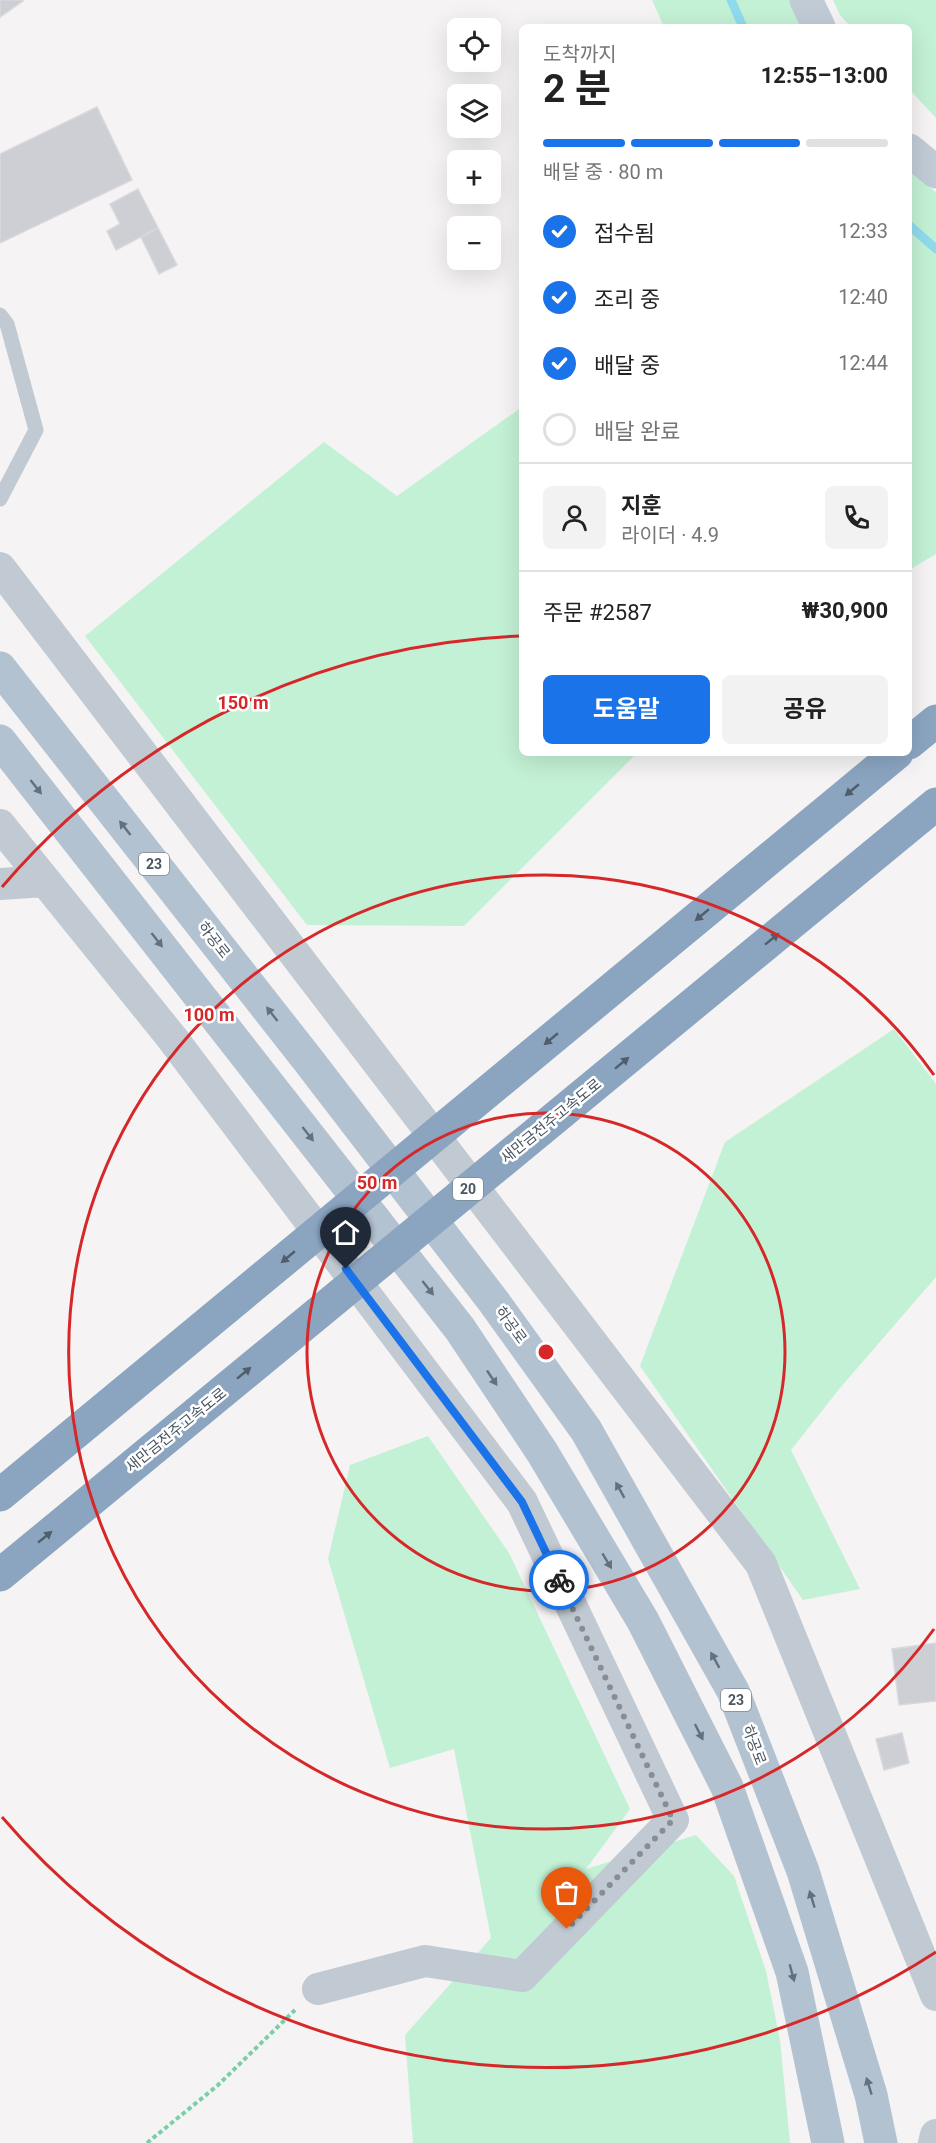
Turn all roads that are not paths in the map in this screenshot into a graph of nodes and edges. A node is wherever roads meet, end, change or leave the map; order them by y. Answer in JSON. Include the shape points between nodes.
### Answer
{"nodes":[{"id":1,"x":806,"y":0,"type":"edge"},
{"id":2,"x":818,"y":24,"type":"edge"},
{"id":3,"x":912,"y":152,"type":"edge"},
{"id":4,"x":936,"y":172,"type":"edge"},
{"id":5,"x":0,"y":315,"type":"edge"},
{"id":6,"x":0,"y":499,"type":"edge"},
{"id":7,"x":0,"y":568,"type":"edge"},
{"id":8,"x":0,"y":668,"type":"edge"},
{"id":9,"x":936,"y":721,"type":"edge"},
{"id":10,"x":0,"y":741,"type":"edge"},
{"id":11,"x":912,"y":741,"type":"edge"},
{"id":12,"x":893,"y":756,"type":"edge"},
{"id":13,"x":936,"y":804,"type":"edge"},
{"id":14,"x":0,"y":825,"type":"edge"},
{"id":15,"x":45,"y":881,"type":"junction"},
{"id":16,"x":0,"y":884,"type":"edge"},
{"id":17,"x":0,"y":1495,"type":"edge"},
{"id":18,"x":0,"y":1575,"type":"edge"},
{"id":19,"x":318,"y":1989,"type":"road end"},
{"id":20,"x":936,"y":1995,"type":"edge"},
{"id":21,"x":936,"y":2135,"type":"edge"},
{"id":22,"x":828,"y":2143,"type":"edge"},
{"id":23,"x":881,"y":2143,"type":"edge"},
{"id":24,"x":934,"y":2143,"type":"edge"}],
"edges":[{"from":1,"to":2,"type":"street"},
{"from":3,"to":4,"type":"street"},
{"from":5,"to":6,"type":"lane","via":[[7,324],[36,430]]},
{"from":7,"to":20,"type":"street","via":[[761,1564]]},
{"from":23,"to":8,"type":"main road","name":"하공로","number":"23","one_way":true,"via":[[871,2095],[803,1871],[733,1691],[586,1430],[494,1302],[308,1060]]},
{"from":9,"to":11,"type":"highway"},
{"from":10,"to":22,"type":"main road","one_way":true,"via":[[460,1329],[542,1452],[643,1621],[727,1788],[792,1972]]},
{"from":12,"to":17,"type":"highway","one_way":true},
{"from":18,"to":13,"type":"highway","name":"새만금전주고속도로","number":"20","one_way":true},
{"from":14,"to":15,"type":"street"},
{"from":15,"to":16,"type":"street"},
{"from":15,"to":19,"type":"street","via":[[172,1038],[522,1502],[673,1820],[522,1977],[425,1961]]},
{"from":21,"to":24,"type":"street"}]}
